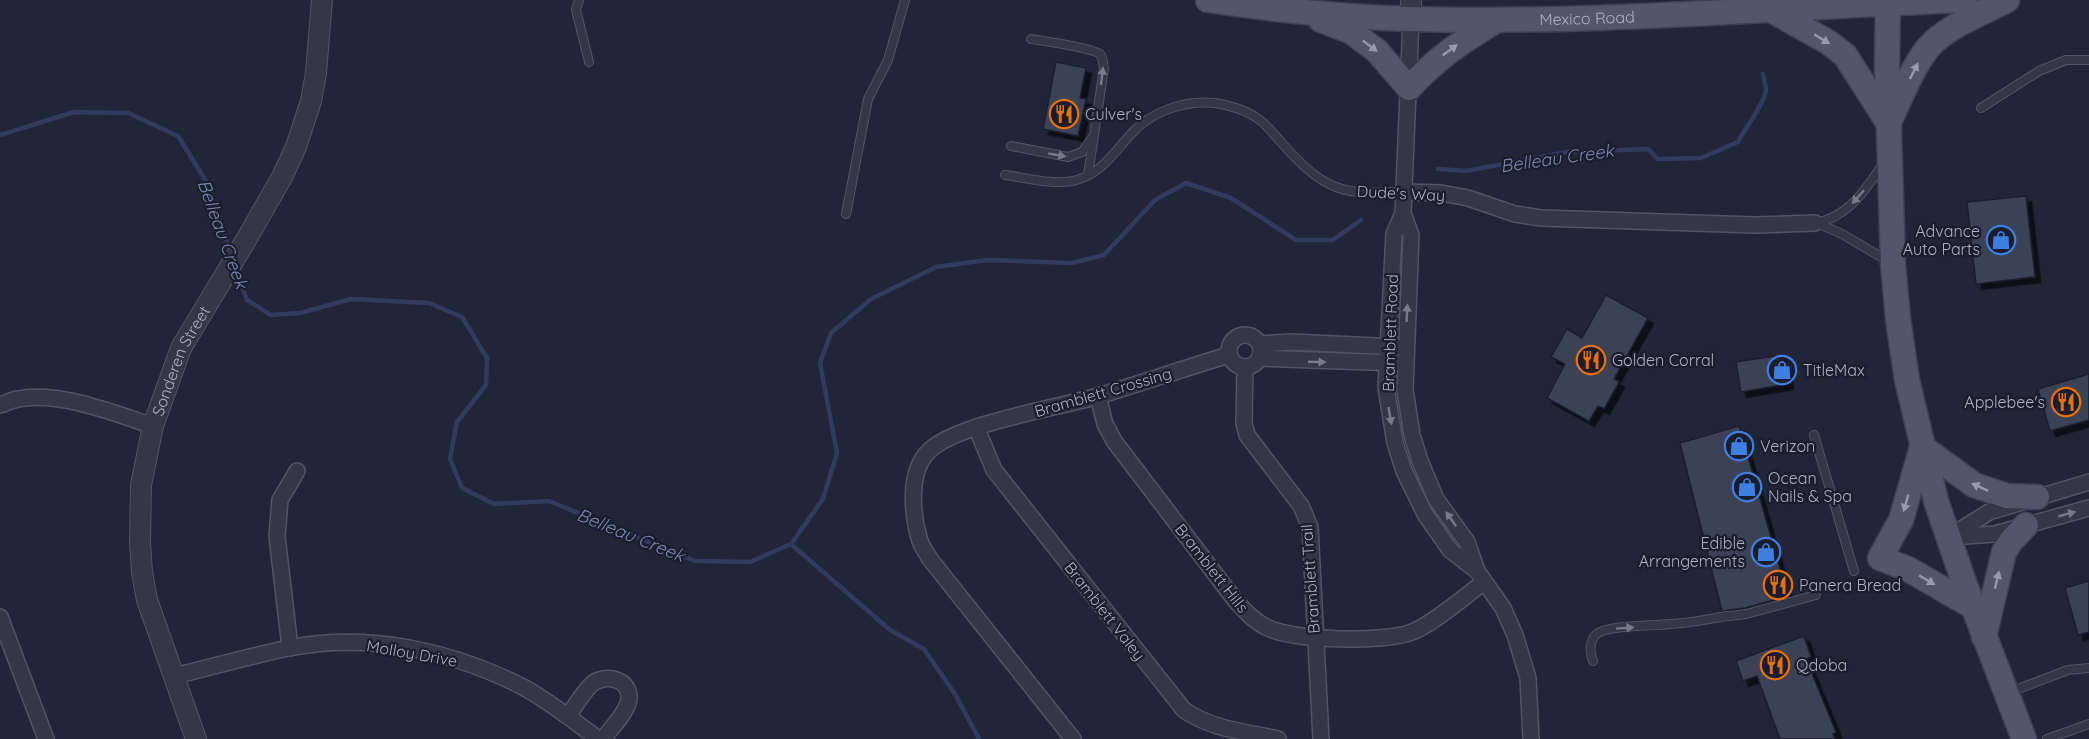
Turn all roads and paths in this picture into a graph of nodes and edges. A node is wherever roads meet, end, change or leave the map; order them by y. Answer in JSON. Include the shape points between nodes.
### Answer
{"nodes":[{"id":1,"x":322,"y":0,"type":"edge"},
{"id":2,"x":579,"y":0,"type":"edge"},
{"id":3,"x":905,"y":0,"type":"edge"},
{"id":4,"x":1208,"y":0,"type":"edge"},
{"id":5,"x":1326,"y":0,"type":"edge"},
{"id":6,"x":1472,"y":0,"type":"edge"},
{"id":7,"x":1965,"y":0,"type":"edge"},
{"id":8,"x":2007,"y":0,"type":"edge"},
{"id":9,"x":1888,"y":2,"type":"edge"},
{"id":10,"x":1780,"y":5,"type":"edge"},
{"id":11,"x":1411,"y":9,"type":"edge"},
{"id":12,"x":1300,"y":11,"type":"junction"},
{"id":13,"x":1497,"y":20,"type":"junction"},
{"id":14,"x":1031,"y":39,"type":"dead end"},
{"id":15,"x":2089,"y":60,"type":"edge"},
{"id":16,"x":589,"y":62,"type":"dead end"},
{"id":17,"x":1409,"y":88,"type":"junction"},
{"id":18,"x":1981,"y":108,"type":"dead end"},
{"id":19,"x":1888,"y":123,"type":"junction"},
{"id":20,"x":1094,"y":135,"type":"junction"},
{"id":21,"x":1011,"y":146,"type":"dead end"},
{"id":22,"x":1889,"y":156,"type":"junction"},
{"id":23,"x":1005,"y":175,"type":"dead end"},
{"id":24,"x":1088,"y":175,"type":"junction"},
{"id":25,"x":1404,"y":192,"type":"junction"},
{"id":26,"x":1403,"y":213,"type":"junction"},
{"id":27,"x":846,"y":214,"type":"dead end"},
{"id":28,"x":1815,"y":223,"type":"junction"},
{"id":29,"x":1893,"y":264,"type":"junction"},
{"id":30,"x":1388,"y":346,"type":"junction"},
{"id":31,"x":1405,"y":347,"type":"junction"},
{"id":32,"x":1259,"y":351,"type":"junction"},
{"id":33,"x":1229,"y":355,"type":"junction"},
{"id":34,"x":1387,"y":363,"type":"junction"},
{"id":35,"x":1404,"y":363,"type":"junction"},
{"id":36,"x":1245,"y":367,"type":"junction"},
{"id":37,"x":1098,"y":396,"type":"junction"},
{"id":38,"x":0,"y":405,"type":"edge"},
{"id":39,"x":153,"y":426,"type":"junction"},
{"id":40,"x":976,"y":427,"type":"junction"},
{"id":41,"x":1814,"y":435,"type":"dead end"},
{"id":42,"x":1922,"y":447,"type":"junction"},
{"id":43,"x":297,"y":471,"type":"dead end"},
{"id":44,"x":2089,"y":482,"type":"edge"},
{"id":45,"x":2037,"y":497,"type":"junction"},
{"id":46,"x":2089,"y":508,"type":"edge"},
{"id":47,"x":2026,"y":525,"type":"junction"},
{"id":48,"x":1948,"y":537,"type":"junction"},
{"id":49,"x":1854,"y":571,"type":"dead end"},
{"id":50,"x":1480,"y":576,"type":"junction"},
{"id":51,"x":1816,"y":595,"type":"dead end"},
{"id":52,"x":1972,"y":606,"type":"junction"},
{"id":53,"x":0,"y":617,"type":"edge"},
{"id":54,"x":1984,"y":637,"type":"junction"},
{"id":55,"x":1315,"y":639,"type":"junction"},
{"id":56,"x":290,"y":648,"type":"junction"},
{"id":57,"x":1593,"y":661,"type":"dead end"},
{"id":58,"x":2089,"y":669,"type":"edge"},
{"id":59,"x":174,"y":676,"type":"junction"},
{"id":60,"x":2007,"y":693,"type":"junction"},
{"id":61,"x":568,"y":716,"type":"junction"},
{"id":62,"x":2089,"y":724,"type":"edge"},
{"id":63,"x":46,"y":739,"type":"edge"},
{"id":64,"x":196,"y":739,"type":"edge"},
{"id":65,"x":598,"y":739,"type":"edge"},
{"id":66,"x":603,"y":739,"type":"edge"},
{"id":67,"x":1073,"y":739,"type":"edge"},
{"id":68,"x":1278,"y":739,"type":"edge"},
{"id":69,"x":1320,"y":739,"type":"edge"},
{"id":70,"x":1531,"y":739,"type":"edge"},
{"id":71,"x":2024,"y":739,"type":"edge"},
{"id":72,"x":2047,"y":739,"type":"edge"}],
"edges":[{"from":1,"to":39,"type":"street","name":"Sonderen Street","via":[[316,73],[296,147],[216,292],[190,330]]},
{"from":2,"to":16,"type":"lane","via":[[576,10]]},
{"from":3,"to":27,"type":"lane","via":[[888,60],[868,99]]},
{"from":4,"to":12,"type":"main road","name":"Mexico Road"},
{"from":5,"to":12,"type":"main road"},
{"from":6,"to":13,"type":"main road"},
{"from":7,"to":9,"type":"main road","name":"Mexico Road"},
{"from":19,"to":8,"type":"main road","one_way":true,"via":[[1928,48],[1952,29]]},
{"from":9,"to":10,"type":"main road","name":"Mexico Road"},
{"from":9,"to":19,"type":"main road"},
{"from":10,"to":13,"type":"main road","name":"Mexico Road"},
{"from":10,"to":19,"type":"main road","one_way":true,"via":[[1845,55]]},
{"from":11,"to":12,"type":"main road","name":"Mexico Road"},
{"from":11,"to":13,"type":"main road","name":"Mexico Road"},
{"from":11,"to":17,"type":"street","name":"Bramblett Road"},
{"from":12,"to":17,"type":"main road","one_way":true,"via":[[1352,32],[1377,51]]},
{"from":17,"to":13,"type":"main road","one_way":true,"via":[[1448,51]]},
{"from":20,"to":14,"type":"lane","one_way":true,"via":[[1103,60],[1099,54]]},
{"from":15,"to":18,"type":"lane","via":[[2066,60],[2039,71]]},
{"from":17,"to":25,"type":"street","name":"Bramblett Road"},
{"from":19,"to":22,"type":"main road"},
{"from":21,"to":20,"type":"lane","one_way":true,"via":[[1068,157],[1082,152]]},
{"from":20,"to":24,"type":"lane"},
{"from":22,"to":28,"type":"lane","name":"Dude's Way","one_way":true,"via":[[1840,215]]},
{"from":22,"to":29,"type":"main road"},
{"from":23,"to":24,"type":"lane","name":"Dude's Way","via":[[1055,183]]},
{"from":24,"to":25,"type":"lane","name":"Dude's Way","via":[[1148,119],[1169,108],[1214,103],[1262,121],[1288,151],[1326,183],[1369,192]]},
{"from":25,"to":26,"type":"street","name":"Bramblett Road"},
{"from":25,"to":28,"type":"street","name":"Dude's Way","via":[[1468,198],[1515,214],[1541,218],[1755,225]]},
{"from":26,"to":30,"type":"street","name":"Bramblett Road","via":[[1394,234]]},
{"from":31,"to":26,"type":"street","name":"Bramblett Road","one_way":true,"via":[[1412,235]]},
{"from":28,"to":29,"type":"lane","name":"Dude's Way"},
{"from":29,"to":42,"type":"main road","via":[[1906,380]]},
{"from":30,"to":31,"type":"street"},
{"from":30,"to":32,"type":"street","via":[[1292,342]]},
{"from":30,"to":34,"type":"street","name":"Bramblett Road"},
{"from":31,"to":35,"type":"street","name":"Bramblett Road"},
{"from":32,"to":33,"type":"street","via":[[1250,335],[1238,336],[1229,345]]},
{"from":32,"to":34,"type":"street","one_way":true},
{"from":32,"to":36,"type":"street","via":[[1251,366]]},
{"from":33,"to":36,"type":"street","via":[[1233,363]]},
{"from":33,"to":37,"type":"street","name":"Bramblett Crossing"},
{"from":34,"to":35,"type":"street"},
{"from":34,"to":50,"type":"street","name":"Bramblett Road","one_way":true,"via":[[1386,388],[1395,443],[1415,495],[1450,550]]},
{"from":50,"to":35,"type":"street","name":"Bramblett Road","one_way":true,"via":[[1467,542],[1436,499],[1420,461],[1408,415]]},
{"from":36,"to":55,"type":"street","name":"Bramblett Trail","via":[[1247,435],[1301,506],[1310,527]]},
{"from":37,"to":40,"type":"street","name":"Bramblett Crossing"},
{"from":37,"to":55,"type":"street","name":"Bramblett Hills","via":[[1114,441],[1250,617],[1268,628]]},
{"from":38,"to":39,"type":"street","via":[[18,399],[58,400],[101,408]]},
{"from":39,"to":59,"type":"street","name":"Sonderen Street","via":[[141,485],[142,572],[147,600]]},
{"from":40,"to":67,"type":"street","name":"Bramblett Crossing","via":[[935,445],[918,465],[914,489],[920,541],[930,559]]},
{"from":40,"to":68,"type":"street","name":"Bramblett Valey","via":[[994,470],[1184,710],[1211,724]]},
{"from":41,"to":49,"type":"lane"},
{"from":45,"to":42,"type":"main road","one_way":true,"via":[[2007,496],[1974,485]]},
{"from":42,"to":48,"type":"main road"},
{"from":42,"to":52,"type":"main road","one_way":true,"via":[[1901,520],[1880,558],[1908,569]]},
{"from":43,"to":56,"type":"street","via":[[280,500],[277,536]]},
{"from":44,"to":45,"type":"street"},
{"from":45,"to":48,"type":"street","via":[[1989,512]]},
{"from":47,"to":46,"type":"street","one_way":true},
{"from":47,"to":48,"type":"street","via":[[1995,534]]},
{"from":54,"to":47,"type":"main road","one_way":true,"via":[[2004,552]]},
{"from":48,"to":52,"type":"main road"},
{"from":50,"to":55,"type":"street","name":"Bramblett Hills","via":[[1411,633]]},
{"from":50,"to":70,"type":"street","name":"Bramblett Road","via":[[1503,608],[1523,661],[1528,678]]},
{"from":57,"to":51,"type":"lane","one_way":true,"via":[[1590,646],[1600,632],[1746,614]]},
{"from":52,"to":54,"type":"main road"},
{"from":53,"to":63,"type":"street"},
{"from":54,"to":60,"type":"main road"},
{"from":55,"to":69,"type":"street","name":"Bramblett Trail"},
{"from":56,"to":59,"type":"street","name":"Molloy Drive"},
{"from":56,"to":61,"type":"street","name":"Molloy Drive","via":[[360,643],[421,651],[474,665],[524,688]]},
{"from":58,"to":60,"type":"lane","via":[[2068,670]]},
{"from":59,"to":64,"type":"street","name":"Sonderen Street"},
{"from":60,"to":71,"type":"main road"},
{"from":61,"to":65,"type":"street","name":"Molloy Drive"},
{"from":61,"to":66,"type":"street","via":[[591,684],[611,678],[621,682],[628,689],[627,706]]},
{"from":62,"to":72,"type":"lane"}]}
